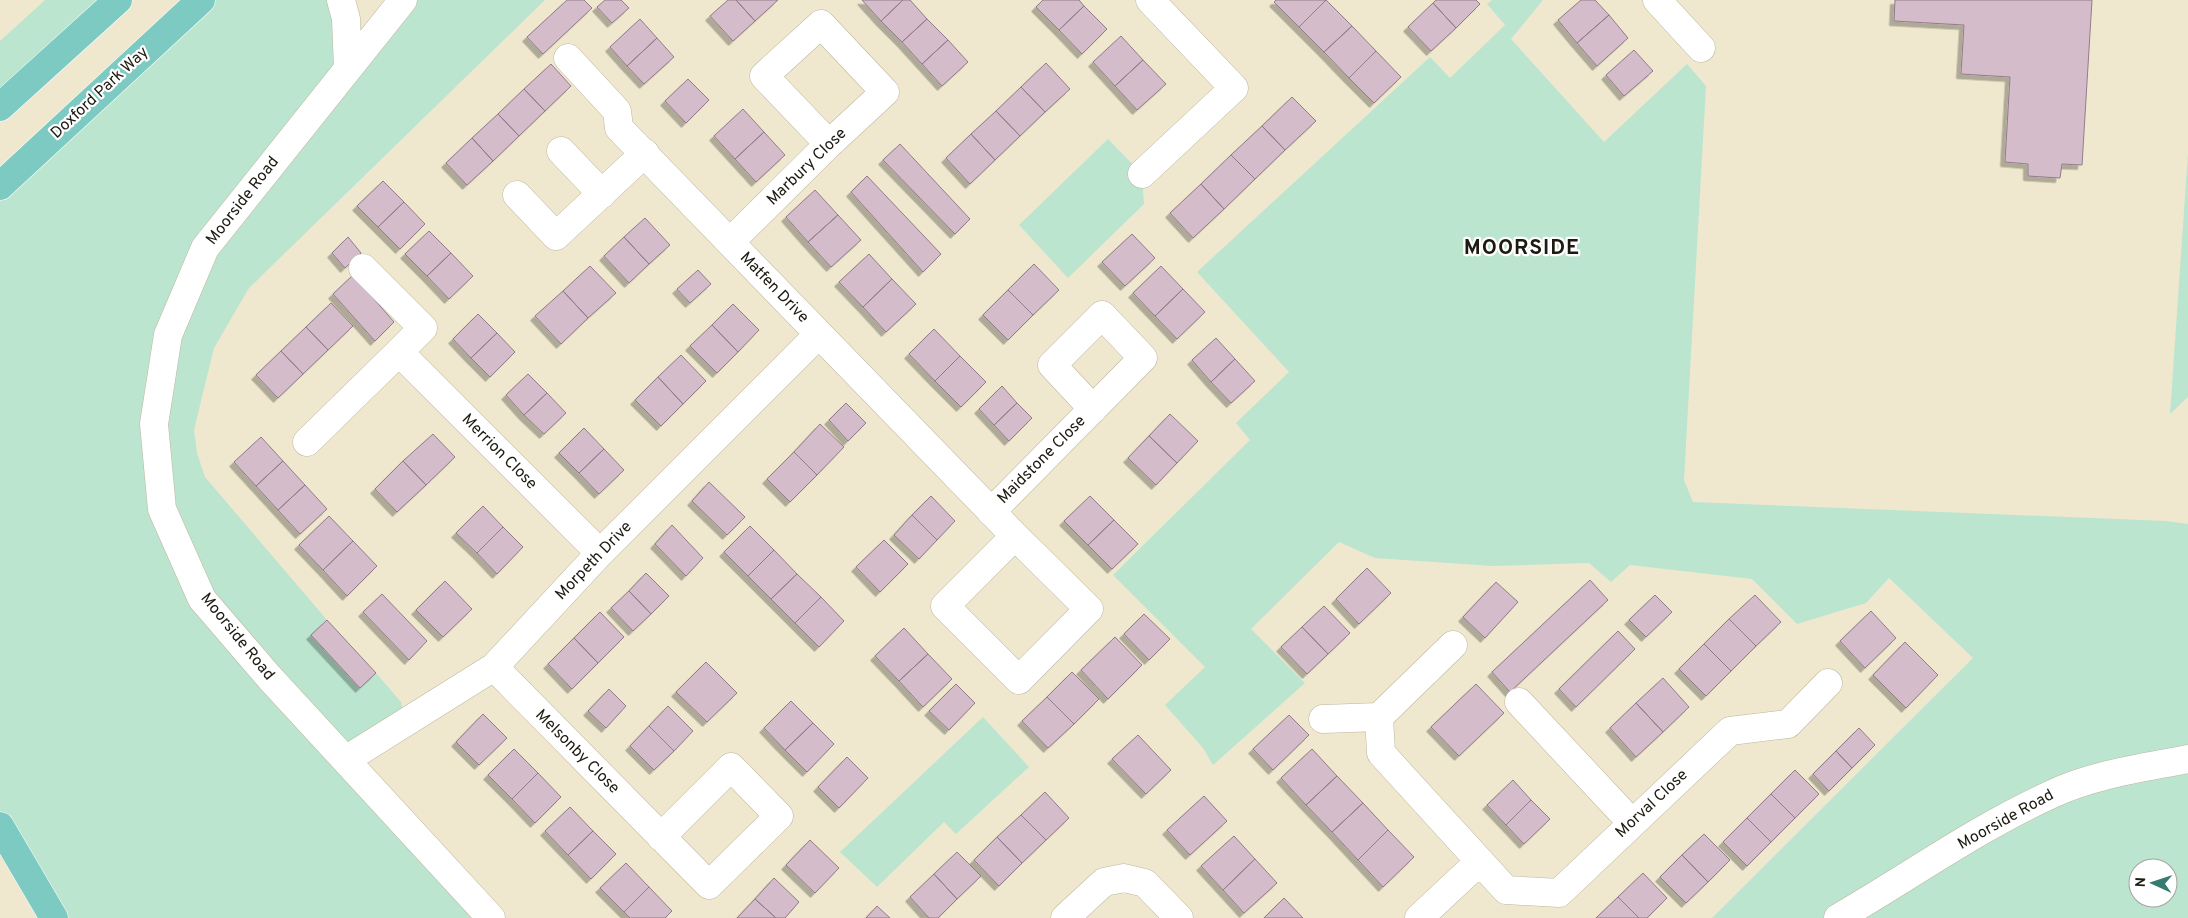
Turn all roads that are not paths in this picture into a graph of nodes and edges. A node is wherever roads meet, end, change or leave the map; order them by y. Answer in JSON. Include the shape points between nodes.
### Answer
{"nodes":[{"id":1,"x":118,"y":0,"type":"edge"},
{"id":2,"x":201,"y":0,"type":"edge"},
{"id":3,"x":341,"y":0,"type":"edge"},
{"id":4,"x":403,"y":0,"type":"edge"},
{"id":5,"x":1150,"y":0,"type":"edge"},
{"id":6,"x":1657,"y":0,"type":"edge"},
{"id":7,"x":1701,"y":48,"type":"dead end"},
{"id":8,"x":568,"y":58,"type":"dead end"},
{"id":9,"x":348,"y":69,"type":"junction"},
{"id":10,"x":0,"y":107,"type":"edge"},
{"id":11,"x":828,"y":144,"type":"junction"},
{"id":12,"x":561,"y":151,"type":"dead end"},
{"id":13,"x":645,"y":153,"type":"junction"},
{"id":14,"x":1142,"y":174,"type":"dead end"},
{"id":15,"x":0,"y":186,"type":"edge"},
{"id":16,"x":602,"y":194,"type":"junction"},
{"id":17,"x":517,"y":195,"type":"dead end"},
{"id":18,"x":730,"y":242,"type":"junction"},
{"id":19,"x":363,"y":268,"type":"dead end"},
{"id":20,"x":819,"y":334,"type":"junction"},
{"id":21,"x":399,"y":352,"type":"junction"},
{"id":22,"x":1093,"y":408,"type":"dead end"},
{"id":23,"x":307,"y":442,"type":"dead end"},
{"id":24,"x":991,"y":512,"type":"junction"},
{"id":25,"x":1015,"y":536,"type":"junction"},
{"id":26,"x":600,"y":553,"type":"junction"},
{"id":27,"x":1453,"y":645,"type":"dead end"},
{"id":28,"x":494,"y":667,"type":"junction"},
{"id":29,"x":1828,"y":683,"type":"dead end"},
{"id":30,"x":1520,"y":702,"type":"dead end"},
{"id":31,"x":1379,"y":717,"type":"junction"},
{"id":32,"x":1323,"y":719,"type":"dead end"},
{"id":33,"x":347,"y":759,"type":"junction"},
{"id":34,"x":2188,"y":759,"type":"edge"},
{"id":35,"x":1632,"y":822,"type":"junction"},
{"id":36,"x":0,"y":826,"type":"edge"},
{"id":37,"x":661,"y":837,"type":"dead end"},
{"id":38,"x":1479,"y":862,"type":"junction"},
{"id":39,"x":54,"y":918,"type":"edge"},
{"id":40,"x":491,"y":918,"type":"edge"},
{"id":41,"x":1065,"y":918,"type":"edge"},
{"id":42,"x":1179,"y":918,"type":"edge"},
{"id":43,"x":1418,"y":918,"type":"edge"},
{"id":44,"x":1838,"y":918,"type":"edge"}],
"edges":[{"from":1,"to":10,"type":"main road"},
{"from":2,"to":15,"type":"main road","name":"Doxford Park Way"},
{"from":3,"to":9,"type":"street","via":[[346,19]]},
{"from":4,"to":9,"type":"street","name":"Moorside Road"},
{"from":5,"to":14,"type":"street","via":[[1234,88]]},
{"from":6,"to":7,"type":"street"},
{"from":8,"to":13,"type":"street","name":"Matfen Drive","via":[[617,111],[619,128]]},
{"from":9,"to":33,"type":"street","name":"Moorside Road","via":[[205,248],[168,336],[154,424],[162,509],[202,599],[269,677]]},
{"from":11,"to":11,"type":"street","name":"Marbury Close","via":[[885,92],[821,24],[764,76]]},
{"from":11,"to":18,"type":"street","name":"Marbury Close"},
{"from":12,"to":16,"type":"street"},
{"from":13,"to":16,"type":"street"},
{"from":13,"to":18,"type":"street","name":"Matfen Drive"},
{"from":16,"to":17,"type":"street","via":[[556,236]]},
{"from":18,"to":20,"type":"street","name":"Matfen Drive"},
{"from":19,"to":21,"type":"street","via":[[422,328]]},
{"from":20,"to":24,"type":"street","name":"Matfen Drive"},
{"from":20,"to":26,"type":"street","name":"Morpeth Drive"},
{"from":21,"to":23,"type":"street"},
{"from":21,"to":26,"type":"street","name":"Merrion Close"},
{"from":22,"to":24,"type":"street","name":"Maidstone Close"},
{"from":24,"to":25,"type":"street","name":"Matfen Drive"},
{"from":25,"to":25,"type":"street","name":"Matfen Drive","via":[[945,606],[1019,680],[1089,609]]},
{"from":26,"to":28,"type":"street","name":"Morpeth Drive"},
{"from":27,"to":31,"type":"street"},
{"from":28,"to":33,"type":"street","name":"Morpeth Drive"},
{"from":28,"to":37,"type":"street","name":"Melsonby Close"},
{"from":29,"to":35,"type":"street","name":"Morval Close","via":[[1788,724],[1730,731]]},
{"from":30,"to":35,"type":"street"},
{"from":31,"to":32,"type":"street"},
{"from":31,"to":38,"type":"street","name":"Morval Close","via":[[1381,753]]},
{"from":33,"to":40,"type":"street","name":"Moorside Road"},
{"from":34,"to":44,"type":"street","name":"Moorside Road","via":[[2107,775],[2053,793],[1978,833]]},
{"from":35,"to":38,"type":"street","name":"Morval Close","via":[[1559,893],[1506,890]]},
{"from":36,"to":39,"type":"main road"},
{"from":38,"to":43,"type":"street"},
{"from":41,"to":42,"type":"street","via":[[1104,882],[1124,878],[1145,883]]}]}
